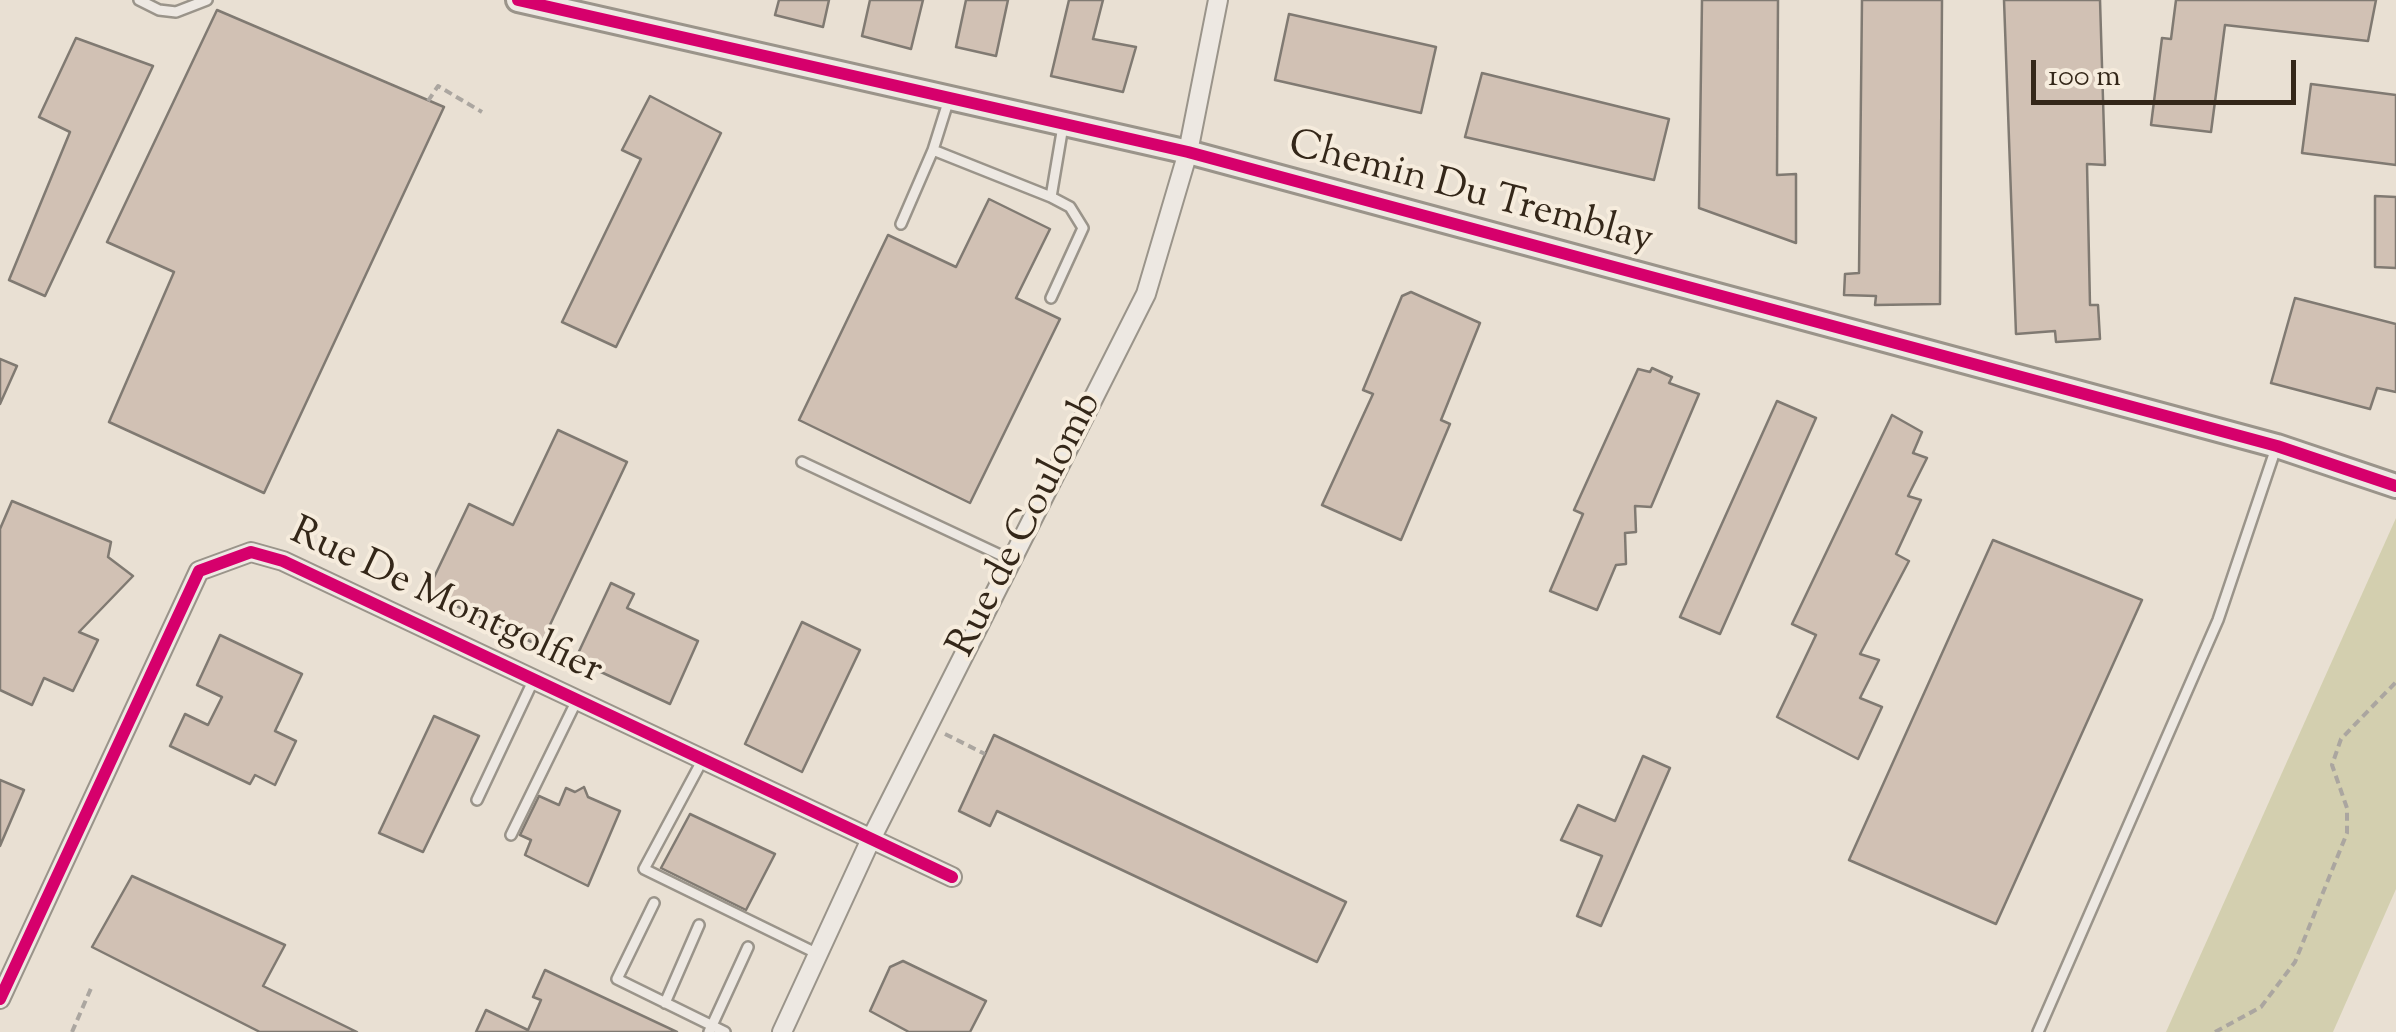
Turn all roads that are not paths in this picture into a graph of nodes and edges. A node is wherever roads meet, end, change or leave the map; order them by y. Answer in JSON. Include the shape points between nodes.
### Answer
{"nodes":[{"id":1,"x":140,"y":0,"type":"edge"},
{"id":2,"x":207,"y":0,"type":"edge"},
{"id":3,"x":518,"y":0,"type":"edge"},
{"id":4,"x":1218,"y":0,"type":"edge"},
{"id":5,"x":949,"y":99,"type":"junction"},
{"id":6,"x":1064,"y":125,"type":"junction"},
{"id":7,"x":933,"y":150,"type":"junction"},
{"id":8,"x":1188,"y":152,"type":"junction"},
{"id":9,"x":1051,"y":198,"type":"junction"},
{"id":10,"x":901,"y":224,"type":"dead end"},
{"id":11,"x":1052,"y":298,"type":"dead end"},
{"id":12,"x":2277,"y":446,"type":"junction"},
{"id":13,"x":802,"y":462,"type":"dead end"},
{"id":14,"x":2396,"y":486,"type":"edge"},
{"id":15,"x":1011,"y":560,"type":"junction"},
{"id":16,"x":534,"y":679,"type":"junction"},
{"id":17,"x":577,"y":700,"type":"junction"},
{"id":18,"x":703,"y":759,"type":"junction"},
{"id":19,"x":477,"y":800,"type":"dead end"},
{"id":20,"x":511,"y":835,"type":"dead end"},
{"id":21,"x":871,"y":839,"type":"junction"},
{"id":22,"x":952,"y":877,"type":"dead end"},
{"id":23,"x":654,"y":903,"type":"dead end"},
{"id":24,"x":699,"y":926,"type":"dead end"},
{"id":25,"x":748,"y":947,"type":"dead end"},
{"id":26,"x":818,"y":954,"type":"junction"},
{"id":27,"x":0,"y":999,"type":"edge"},
{"id":28,"x":665,"y":1003,"type":"junction"},
{"id":29,"x":711,"y":1029,"type":"edge"},
{"id":30,"x":725,"y":1032,"type":"edge"},
{"id":31,"x":782,"y":1032,"type":"edge"},
{"id":32,"x":2038,"y":1032,"type":"edge"}],
"edges":[{"from":1,"to":2,"type":"lane","via":[[176,12]]},
{"from":3,"to":5,"type":"street","name":"Chemin Du Tremblay"},
{"from":4,"to":8,"type":"street","name":"Rue de Coulomb"},
{"from":5,"to":6,"type":"street","name":"Chemin Du Tremblay"},
{"from":5,"to":7,"type":"lane"},
{"from":6,"to":8,"type":"street","name":"Chemin Du Tremblay"},
{"from":6,"to":9,"type":"lane"},
{"from":7,"to":9,"type":"lane"},
{"from":7,"to":10,"type":"lane"},
{"from":8,"to":12,"type":"street","name":"Chemin Du Tremblay"},
{"from":8,"to":15,"type":"street","name":"Rue de Coulomb","via":[[1146,294]]},
{"from":9,"to":11,"type":"lane","via":[[1070,208],[1083,228]]},
{"from":12,"to":14,"type":"street","name":"Chemin Du Tremblay"},
{"from":12,"to":32,"type":"lane","via":[[2218,620]]},
{"from":13,"to":15,"type":"lane"},
{"from":15,"to":21,"type":"street","name":"Rue de Coulomb"},
{"from":16,"to":17,"type":"street","name":"Rue De Montgolfier"},
{"from":16,"to":19,"type":"lane"},
{"from":16,"to":27,"type":"street","name":"Rue De Montgolfier","via":[[283,561],[251,552],[199,571]]},
{"from":17,"to":18,"type":"street","name":"Rue De Montgolfier"},
{"from":17,"to":20,"type":"lane"},
{"from":18,"to":21,"type":"street","name":"Rue De Montgolfier"},
{"from":18,"to":26,"type":"lane","via":[[644,869]]},
{"from":21,"to":22,"type":"street","name":"Rue De Montgolfier"},
{"from":21,"to":26,"type":"street","name":"Rue de Coulomb"},
{"from":23,"to":28,"type":"lane","via":[[617,979]]},
{"from":24,"to":28,"type":"lane"},
{"from":25,"to":29,"type":"lane"},
{"from":26,"to":31,"type":"street","name":"Rue de Coulomb"},
{"from":28,"to":29,"type":"lane"},
{"from":29,"to":30,"type":"lane"}]}
